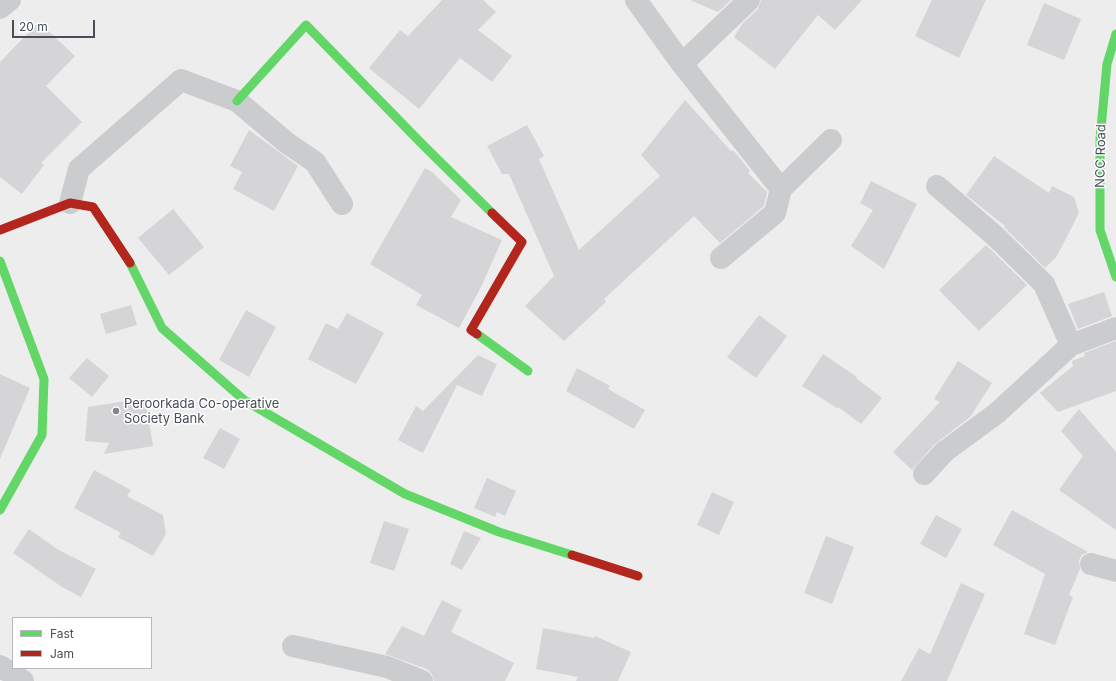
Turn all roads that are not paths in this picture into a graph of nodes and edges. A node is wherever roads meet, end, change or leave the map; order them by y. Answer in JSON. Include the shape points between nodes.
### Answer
{"nodes":[{"id":1,"x":10,"y":0,"type":"edge"},
{"id":2,"x":636,"y":0,"type":"edge"},
{"id":3,"x":749,"y":0,"type":"edge"},
{"id":4,"x":0,"y":8,"type":"edge"},
{"id":5,"x":1116,"y":34,"type":"edge"},
{"id":6,"x":682,"y":64,"type":"junction"},
{"id":7,"x":237,"y":101,"type":"junction"},
{"id":8,"x":831,"y":140,"type":"dead end"},
{"id":9,"x":937,"y":186,"type":"dead end"},
{"id":10,"x":781,"y":189,"type":"junction"},
{"id":11,"x":70,"y":203,"type":"junction"},
{"id":12,"x":342,"y":204,"type":"dead end"},
{"id":13,"x":0,"y":230,"type":"edge"},
{"id":14,"x":721,"y":258,"type":"dead end"},
{"id":15,"x":0,"y":261,"type":"edge"},
{"id":16,"x":1116,"y":277,"type":"edge"},
{"id":17,"x":1116,"y":328,"type":"edge"},
{"id":18,"x":1071,"y":345,"type":"junction"},
{"id":19,"x":528,"y":371,"type":"dead end"},
{"id":20,"x":924,"y":474,"type":"dead end"},
{"id":21,"x":0,"y":510,"type":"edge"},
{"id":22,"x":1091,"y":564,"type":"dead end"},
{"id":23,"x":1116,"y":572,"type":"edge"},
{"id":24,"x":638,"y":576,"type":"dead end"},
{"id":25,"x":293,"y":646,"type":"dead end"},
{"id":26,"x":0,"y":666,"type":"edge"},
{"id":27,"x":23,"y":681,"type":"edge"},
{"id":28,"x":422,"y":681,"type":"edge"}],
"edges":[{"from":1,"to":4,"type":"street"},
{"from":2,"to":6,"type":"street"},
{"from":3,"to":6,"type":"street"},
{"from":5,"to":16,"type":"street","name":"NCC Road","via":[[1107,64],[1100,139],[1100,230]]},
{"from":6,"to":10,"type":"street"},
{"from":7,"to":11,"type":"street","via":[[181,80],[79,169]]},
{"from":7,"to":12,"type":"street","via":[[287,143],[315,162]]},
{"from":7,"to":19,"type":"street","via":[[306,25],[522,242],[471,330]]},
{"from":8,"to":10,"type":"street"},
{"from":9,"to":18,"type":"street","via":[[994,235],[1044,284]]},
{"from":10,"to":14,"type":"street","via":[[775,213]]},
{"from":11,"to":13,"type":"street"},
{"from":11,"to":24,"type":"street","via":[[93,207],[132,266],[162,328],[244,400],[405,494],[499,532]]},
{"from":15,"to":21,"type":"street","via":[[44,379],[42,435]]},
{"from":17,"to":18,"type":"street"},
{"from":18,"to":20,"type":"street","via":[[996,412],[944,452]]},
{"from":22,"to":23,"type":"street"},
{"from":25,"to":28,"type":"street","via":[[387,667]]},
{"from":26,"to":27,"type":"street"}]}
